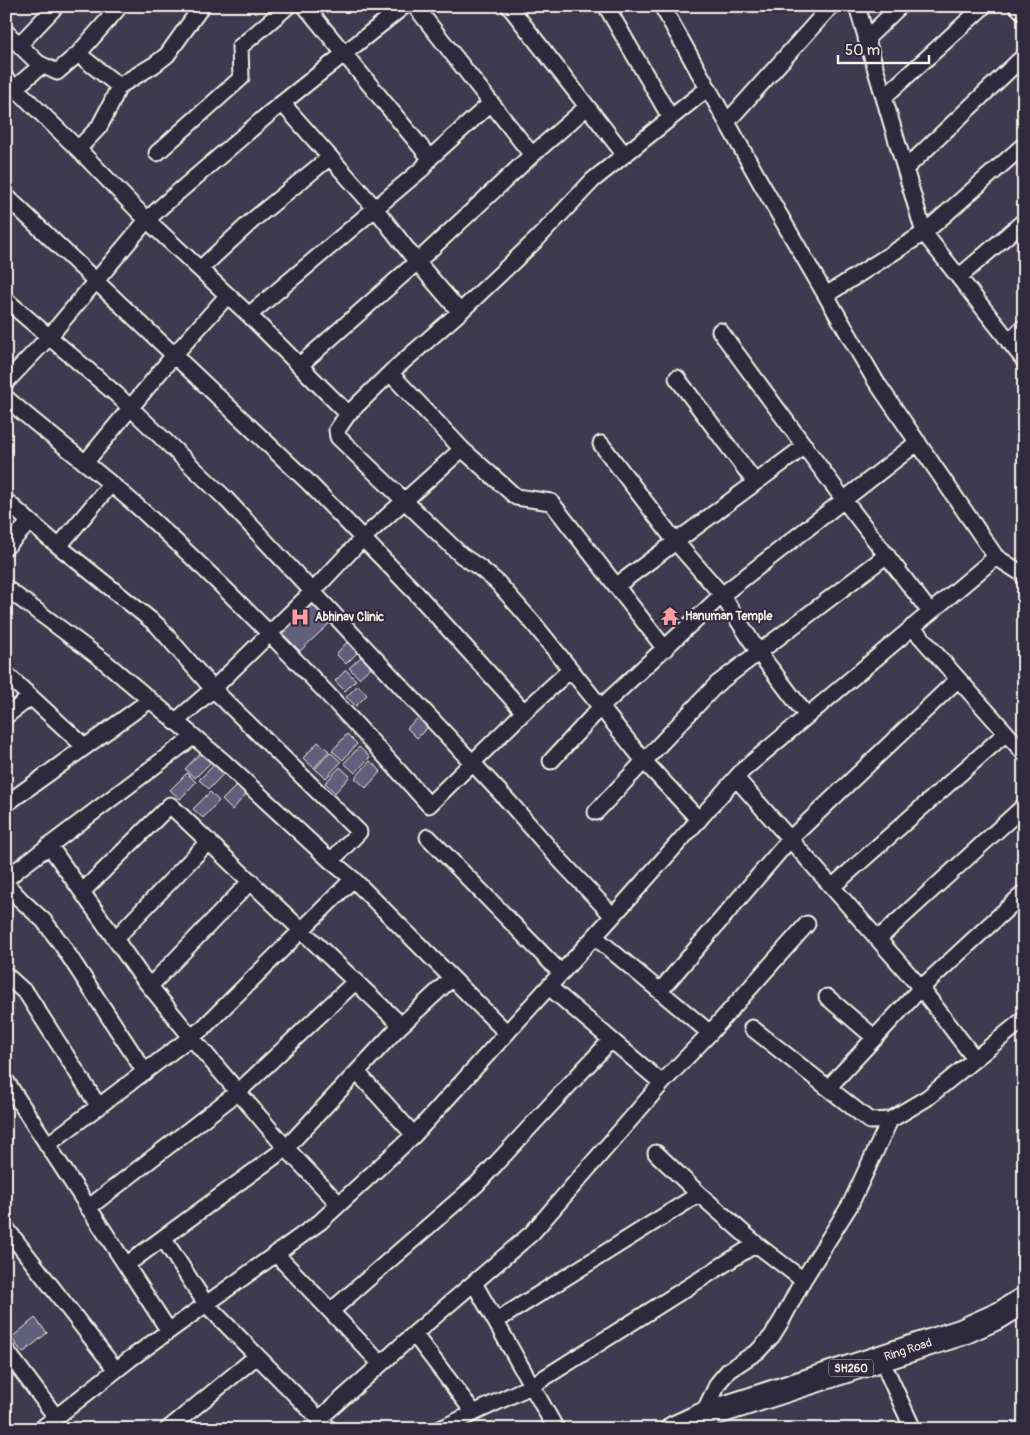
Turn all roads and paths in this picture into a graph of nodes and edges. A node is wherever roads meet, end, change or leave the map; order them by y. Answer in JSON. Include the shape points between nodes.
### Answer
{"nodes":[{"id":1,"x":56,"y":6,"type":"edge"},
{"id":2,"x":120,"y":6,"type":"edge"},
{"id":3,"x":202,"y":6,"type":"edge"},
{"id":4,"x":288,"y":6,"type":"edge"},
{"id":5,"x":305,"y":6,"type":"edge"},
{"id":6,"x":404,"y":6,"type":"edge"},
{"id":7,"x":415,"y":6,"type":"edge"},
{"id":8,"x":509,"y":6,"type":"edge"},
{"id":9,"x":606,"y":6,"type":"edge"},
{"id":10,"x":662,"y":6,"type":"edge"},
{"id":11,"x":832,"y":6,"type":"edge"},
{"id":12,"x":857,"y":6,"type":"edge"},
{"id":13,"x":900,"y":6,"type":"edge"},
{"id":14,"x":984,"y":6,"type":"edge"},
{"id":15,"x":1017,"y":6,"type":"edge"},
{"id":16,"x":1024,"y":13,"type":"edge"},
{"id":17,"x":6,"y":32,"type":"edge"},
{"id":18,"x":866,"y":39,"type":"junction"},
{"id":19,"x":20,"y":44,"type":"junction"},
{"id":20,"x":345,"y":53,"type":"junction"},
{"id":21,"x":78,"y":54,"type":"junction"},
{"id":22,"x":1024,"y":56,"type":"edge"},
{"id":23,"x":42,"y":65,"type":"junction"},
{"id":24,"x":11,"y":83,"type":"edge"},
{"id":25,"x":119,"y":86,"type":"junction"},
{"id":26,"x":708,"y":88,"type":"junction"},
{"id":27,"x":884,"y":97,"type":"junction"},
{"id":28,"x":282,"y":103,"type":"junction"},
{"id":29,"x":491,"y":103,"type":"junction"},
{"id":30,"x":586,"y":107,"type":"junction"},
{"id":31,"x":670,"y":117,"type":"junction"},
{"id":32,"x":727,"y":122,"type":"junction"},
{"id":33,"x":1024,"y":145,"type":"edge"},
{"id":34,"x":78,"y":149,"type":"junction"},
{"id":35,"x":157,"y":153,"type":"dead end"},
{"id":36,"x":532,"y":154,"type":"junction"},
{"id":37,"x":624,"y":154,"type":"junction"},
{"id":38,"x":330,"y":157,"type":"junction"},
{"id":39,"x":430,"y":158,"type":"junction"},
{"id":40,"x":905,"y":169,"type":"junction"},
{"id":41,"x":6,"y":196,"type":"edge"},
{"id":42,"x":375,"y":208,"type":"junction"},
{"id":43,"x":147,"y":220,"type":"junction"},
{"id":44,"x":1024,"y":221,"type":"edge"},
{"id":45,"x":924,"y":233,"type":"junction"},
{"id":46,"x":417,"y":262,"type":"junction"},
{"id":47,"x":200,"y":269,"type":"junction"},
{"id":48,"x":958,"y":277,"type":"junction"},
{"id":49,"x":96,"y":281,"type":"junction"},
{"id":50,"x":826,"y":294,"type":"junction"},
{"id":51,"x":228,"y":295,"type":"junction"},
{"id":52,"x":6,"y":300,"type":"edge"},
{"id":53,"x":460,"y":312,"type":"junction"},
{"id":54,"x":249,"y":315,"type":"junction"},
{"id":55,"x":1024,"y":328,"type":"edge"},
{"id":56,"x":720,"y":330,"type":"dead end"},
{"id":57,"x":49,"y":337,"type":"junction"},
{"id":58,"x":1009,"y":342,"type":"junction"},
{"id":59,"x":174,"y":354,"type":"junction"},
{"id":60,"x":1024,"y":360,"type":"edge"},
{"id":61,"x":300,"y":366,"type":"junction"},
{"id":62,"x":390,"y":373,"type":"junction"},
{"id":63,"x":677,"y":378,"type":"dead end"},
{"id":64,"x":6,"y":382,"type":"edge"},
{"id":65,"x":6,"y":398,"type":"edge"},
{"id":66,"x":130,"y":407,"type":"junction"},
{"id":67,"x":348,"y":414,"type":"junction"},
{"id":68,"x":918,"y":442,"type":"junction"},
{"id":69,"x":601,"y":444,"type":"dead end"},
{"id":70,"x":805,"y":446,"type":"junction"},
{"id":71,"x":462,"y":449,"type":"junction"},
{"id":72,"x":85,"y":463,"type":"junction"},
{"id":73,"x":755,"y":482,"type":"junction"},
{"id":74,"x":111,"y":484,"type":"junction"},
{"id":75,"x":405,"y":500,"type":"junction"},
{"id":76,"x":844,"y":500,"type":"junction"},
{"id":77,"x":6,"y":501,"type":"edge"},
{"id":78,"x":30,"y":522,"type":"junction"},
{"id":79,"x":363,"y":538,"type":"junction"},
{"id":80,"x":675,"y":541,"type":"junction"},
{"id":81,"x":59,"y":546,"type":"junction"},
{"id":82,"x":6,"y":547,"type":"edge"},
{"id":83,"x":887,"y":555,"type":"junction"},
{"id":84,"x":996,"y":557,"type":"junction"},
{"id":85,"x":1024,"y":575,"type":"edge"},
{"id":86,"x":616,"y":586,"type":"junction"},
{"id":87,"x":6,"y":588,"type":"edge"},
{"id":88,"x":313,"y":591,"type":"junction"},
{"id":89,"x":722,"y":595,"type":"junction"},
{"id":90,"x":930,"y":612,"type":"junction"},
{"id":91,"x":912,"y":627,"type":"junction"},
{"id":92,"x":269,"y":634,"type":"junction"},
{"id":93,"x":664,"y":649,"type":"junction"},
{"id":94,"x":759,"y":653,"type":"junction"},
{"id":95,"x":570,"y":670,"type":"junction"},
{"id":96,"x":6,"y":674,"type":"edge"},
{"id":97,"x":958,"y":679,"type":"junction"},
{"id":98,"x":213,"y":689,"type":"junction"},
{"id":99,"x":31,"y":697,"type":"junction"},
{"id":100,"x":150,"y":700,"type":"junction"},
{"id":101,"x":600,"y":708,"type":"junction"},
{"id":102,"x":524,"y":712,"type":"junction"},
{"id":103,"x":6,"y":716,"type":"edge"},
{"id":104,"x":807,"y":716,"type":"junction"},
{"id":105,"x":176,"y":722,"type":"junction"},
{"id":106,"x":1006,"y":733,"type":"junction"},
{"id":107,"x":193,"y":737,"type":"junction"},
{"id":108,"x":85,"y":747,"type":"junction"},
{"id":109,"x":1024,"y":753,"type":"edge"},
{"id":110,"x":644,"y":761,"type":"junction"},
{"id":111,"x":550,"y":762,"type":"dead end"},
{"id":112,"x":472,"y":763,"type":"junction"},
{"id":113,"x":736,"y":778,"type":"junction"},
{"id":114,"x":6,"y":804,"type":"edge"},
{"id":115,"x":1024,"y":806,"type":"edge"},
{"id":116,"x":596,"y":812,"type":"dead end"},
{"id":117,"x":699,"y":820,"type":"junction"},
{"id":118,"x":428,"y":837,"type":"dead end"},
{"id":119,"x":790,"y":840,"type":"junction"},
{"id":120,"x":209,"y":841,"type":"junction"},
{"id":121,"x":49,"y":846,"type":"junction"},
{"id":122,"x":331,"y":861,"type":"junction"},
{"id":123,"x":353,"y":878,"type":"junction"},
{"id":124,"x":6,"y":880,"type":"edge"},
{"id":125,"x":252,"y":881,"type":"junction"},
{"id":126,"x":6,"y":884,"type":"edge"},
{"id":127,"x":832,"y":887,"type":"junction"},
{"id":128,"x":82,"y":892,"type":"junction"},
{"id":129,"x":1024,"y":893,"type":"edge"},
{"id":130,"x":613,"y":916,"type":"junction"},
{"id":131,"x":807,"y":924,"type":"dead end"},
{"id":132,"x":302,"y":930,"type":"junction"},
{"id":133,"x":595,"y":937,"type":"junction"},
{"id":134,"x":115,"y":938,"type":"junction"},
{"id":135,"x":878,"y":939,"type":"junction"},
{"id":136,"x":561,"y":972,"type":"junction"},
{"id":137,"x":6,"y":975,"type":"edge"},
{"id":138,"x":452,"y":978,"type":"junction"},
{"id":139,"x":356,"y":981,"type":"junction"},
{"id":140,"x":150,"y":986,"type":"junction"},
{"id":141,"x":549,"y":987,"type":"junction"},
{"id":142,"x":921,"y":988,"type":"junction"},
{"id":143,"x":660,"y":991,"type":"junction"},
{"id":144,"x":827,"y":997,"type":"dead end"},
{"id":145,"x":1024,"y":1019,"type":"edge"},
{"id":146,"x":401,"y":1025,"type":"junction"},
{"id":147,"x":752,"y":1028,"type":"dead end"},
{"id":148,"x":507,"y":1033,"type":"junction"},
{"id":149,"x":710,"y":1033,"type":"junction"},
{"id":150,"x":191,"y":1037,"type":"junction"},
{"id":151,"x":874,"y":1038,"type":"junction"},
{"id":152,"x":611,"y":1040,"type":"junction"},
{"id":153,"x":975,"y":1059,"type":"junction"},
{"id":154,"x":144,"y":1072,"type":"junction"},
{"id":155,"x":357,"y":1072,"type":"junction"},
{"id":156,"x":6,"y":1081,"type":"edge"},
{"id":157,"x":662,"y":1083,"type":"junction"},
{"id":158,"x":828,"y":1088,"type":"junction"},
{"id":159,"x":238,"y":1092,"type":"junction"},
{"id":160,"x":99,"y":1107,"type":"junction"},
{"id":161,"x":890,"y":1120,"type":"junction"},
{"id":162,"x":414,"y":1135,"type":"junction"},
{"id":163,"x":47,"y":1145,"type":"junction"},
{"id":164,"x":286,"y":1148,"type":"junction"},
{"id":165,"x":656,"y":1153,"type":"dead end"},
{"id":166,"x":699,"y":1194,"type":"junction"},
{"id":167,"x":339,"y":1204,"type":"junction"},
{"id":168,"x":88,"y":1208,"type":"junction"},
{"id":169,"x":6,"y":1228,"type":"edge"},
{"id":170,"x":163,"y":1238,"type":"junction"},
{"id":171,"x":756,"y":1244,"type":"junction"},
{"id":172,"x":276,"y":1254,"type":"junction"},
{"id":173,"x":126,"y":1265,"type":"junction"},
{"id":174,"x":803,"y":1280,"type":"junction"},
{"id":175,"x":474,"y":1283,"type":"junction"},
{"id":176,"x":1024,"y":1300,"type":"edge"},
{"id":177,"x":206,"y":1304,"type":"junction"},
{"id":178,"x":331,"y":1311,"type":"junction"},
{"id":179,"x":1024,"y":1320,"type":"edge"},
{"id":180,"x":496,"y":1321,"type":"junction"},
{"id":181,"x":169,"y":1330,"type":"junction"},
{"id":182,"x":414,"y":1334,"type":"junction"},
{"id":183,"x":6,"y":1350,"type":"edge"},
{"id":184,"x":257,"y":1356,"type":"junction"},
{"id":185,"x":382,"y":1364,"type":"junction"},
{"id":186,"x":116,"y":1370,"type":"junction"},
{"id":187,"x":888,"y":1374,"type":"junction"},
{"id":188,"x":533,"y":1386,"type":"junction"},
{"id":189,"x":474,"y":1413,"type":"junction"},
{"id":190,"x":56,"y":1417,"type":"junction"},
{"id":191,"x":709,"y":1422,"type":"edge"},
{"id":192,"x":324,"y":1424,"type":"edge"},
{"id":193,"x":41,"y":1429,"type":"edge"},
{"id":194,"x":168,"y":1429,"type":"edge"},
{"id":195,"x":440,"y":1429,"type":"edge"},
{"id":196,"x":556,"y":1429,"type":"edge"},
{"id":197,"x":674,"y":1429,"type":"edge"},
{"id":198,"x":913,"y":1429,"type":"edge"}],
"edges":[{"from":1,"to":19,"type":"street"},
{"from":2,"to":21,"type":"street"},
{"from":3,"to":25,"type":"street","via":[[167,55]]},
{"from":4,"to":35,"type":"street","via":[[240,47],[241,78]]},
{"from":5,"to":20,"type":"street"},
{"from":6,"to":20,"type":"street"},
{"from":7,"to":29,"type":"street"},
{"from":8,"to":30,"type":"street"},
{"from":9,"to":31,"type":"street"},
{"from":10,"to":26,"type":"street"},
{"from":11,"to":32,"type":"street"},
{"from":12,"to":18,"type":"street"},
{"from":13,"to":18,"type":"street"},
{"from":14,"to":27,"type":"street"},
{"from":15,"to":16,"type":"street"},
{"from":17,"to":19,"type":"street"},
{"from":18,"to":27,"type":"street"},
{"from":19,"to":23,"type":"street"},
{"from":20,"to":28,"type":"street"},
{"from":20,"to":39,"type":"street"},
{"from":21,"to":23,"type":"street","via":[[57,72]]},
{"from":21,"to":25,"type":"street"},
{"from":22,"to":40,"type":"street"},
{"from":23,"to":24,"type":"street"},
{"from":24,"to":34,"type":"street"},
{"from":25,"to":34,"type":"street","via":[[99,127]]},
{"from":26,"to":31,"type":"street"},
{"from":26,"to":32,"type":"street"},
{"from":27,"to":40,"type":"street"},
{"from":28,"to":38,"type":"street"},
{"from":28,"to":43,"type":"street"},
{"from":29,"to":36,"type":"street"},
{"from":29,"to":39,"type":"street"},
{"from":30,"to":36,"type":"street"},
{"from":30,"to":37,"type":"street"},
{"from":31,"to":37,"type":"street"},
{"from":32,"to":50,"type":"street"},
{"from":33,"to":45,"type":"street"},
{"from":34,"to":43,"type":"street"},
{"from":36,"to":46,"type":"street"},
{"from":37,"to":53,"type":"street","via":[[593,180]]},
{"from":38,"to":42,"type":"street"},
{"from":38,"to":47,"type":"street","via":[[254,218]]},
{"from":39,"to":42,"type":"street","via":[[423,168]]},
{"from":40,"to":45,"type":"street"},
{"from":41,"to":49,"type":"street"},
{"from":42,"to":46,"type":"street"},
{"from":42,"to":54,"type":"street"},
{"from":43,"to":47,"type":"street"},
{"from":43,"to":49,"type":"street"},
{"from":44,"to":48,"type":"street"},
{"from":45,"to":48,"type":"street"},
{"from":45,"to":50,"type":"street"},
{"from":46,"to":53,"type":"street"},
{"from":46,"to":61,"type":"street"},
{"from":47,"to":51,"type":"street"},
{"from":48,"to":58,"type":"street"},
{"from":49,"to":57,"type":"street"},
{"from":49,"to":59,"type":"street"},
{"from":50,"to":68,"type":"street","via":[[875,380]]},
{"from":51,"to":54,"type":"street"},
{"from":51,"to":59,"type":"street"},
{"from":52,"to":57,"type":"street"},
{"from":53,"to":62,"type":"street"},
{"from":54,"to":61,"type":"street"},
{"from":55,"to":58,"type":"street"},
{"from":56,"to":70,"type":"street"},
{"from":57,"to":64,"type":"street"},
{"from":57,"to":66,"type":"street"},
{"from":58,"to":60,"type":"street"},
{"from":59,"to":66,"type":"street"},
{"from":59,"to":79,"type":"street"},
{"from":61,"to":67,"type":"street"},
{"from":62,"to":67,"type":"street"},
{"from":62,"to":71,"type":"street"},
{"from":63,"to":73,"type":"street"},
{"from":65,"to":72,"type":"street"},
{"from":66,"to":72,"type":"street"},
{"from":66,"to":88,"type":"street","via":[[226,499]]},
{"from":67,"to":75,"type":"street","via":[[337,430],[338,437]]},
{"from":68,"to":76,"type":"street"},
{"from":68,"to":84,"type":"street"},
{"from":69,"to":80,"type":"street"},
{"from":70,"to":73,"type":"street"},
{"from":70,"to":76,"type":"street"},
{"from":71,"to":75,"type":"street"},
{"from":71,"to":86,"type":"street","via":[[516,498],[551,502]]},
{"from":72,"to":74,"type":"street"},
{"from":73,"to":80,"type":"street"},
{"from":74,"to":81,"type":"street"},
{"from":74,"to":92,"type":"street","via":[[216,579]]},
{"from":75,"to":79,"type":"street"},
{"from":75,"to":95,"type":"street","via":[[461,555],[497,582]]},
{"from":76,"to":83,"type":"street"},
{"from":76,"to":89,"type":"street"},
{"from":77,"to":78,"type":"street"},
{"from":78,"to":81,"type":"street"},
{"from":78,"to":82,"type":"street"},
{"from":79,"to":88,"type":"street"},
{"from":79,"to":102,"type":"street"},
{"from":80,"to":86,"type":"street"},
{"from":80,"to":89,"type":"street"},
{"from":81,"to":98,"type":"street","via":[[157,625]]},
{"from":83,"to":90,"type":"street"},
{"from":83,"to":94,"type":"street"},
{"from":84,"to":85,"type":"street"},
{"from":84,"to":90,"type":"street"},
{"from":86,"to":93,"type":"street"},
{"from":87,"to":100,"type":"street","via":[[104,661]]},
{"from":88,"to":92,"type":"street"},
{"from":88,"to":112,"type":"street"},
{"from":89,"to":93,"type":"street"},
{"from":89,"to":94,"type":"street"},
{"from":90,"to":91,"type":"street"},
{"from":91,"to":97,"type":"street"},
{"from":91,"to":104,"type":"street"},
{"from":92,"to":98,"type":"street"},
{"from":92,"to":112,"type":"street","via":[[429,805]]},
{"from":93,"to":101,"type":"street"},
{"from":94,"to":104,"type":"street"},
{"from":94,"to":110,"type":"street","via":[[717,684]]},
{"from":95,"to":101,"type":"street"},
{"from":95,"to":102,"type":"street"},
{"from":96,"to":99,"type":"street"},
{"from":97,"to":106,"type":"street"},
{"from":97,"to":119,"type":"street"},
{"from":98,"to":105,"type":"street"},
{"from":98,"to":122,"type":"street","via":[[359,832]]},
{"from":99,"to":103,"type":"street"},
{"from":99,"to":108,"type":"street"},
{"from":100,"to":105,"type":"street"},
{"from":100,"to":108,"type":"street"},
{"from":101,"to":110,"type":"street"},
{"from":101,"to":111,"type":"street"},
{"from":102,"to":112,"type":"street"},
{"from":104,"to":113,"type":"street"},
{"from":105,"to":107,"type":"street"},
{"from":106,"to":109,"type":"street"},
{"from":106,"to":127,"type":"street"},
{"from":107,"to":121,"type":"street"},
{"from":107,"to":122,"type":"street"},
{"from":108,"to":114,"type":"street"},
{"from":110,"to":116,"type":"street"},
{"from":110,"to":117,"type":"street"},
{"from":112,"to":130,"type":"street"},
{"from":113,"to":117,"type":"street"},
{"from":113,"to":119,"type":"street"},
{"from":115,"to":135,"type":"street"},
{"from":117,"to":130,"type":"street"},
{"from":118,"to":136,"type":"street"},
{"from":119,"to":127,"type":"street"},
{"from":119,"to":143,"type":"street"},
{"from":120,"to":125,"type":"street"},
{"from":120,"to":128,"type":"street","via":[[170,805]]},
{"from":120,"to":134,"type":"street"},
{"from":121,"to":124,"type":"street"},
{"from":121,"to":128,"type":"street"},
{"from":122,"to":123,"type":"street"},
{"from":123,"to":132,"type":"street"},
{"from":123,"to":138,"type":"street"},
{"from":125,"to":132,"type":"street"},
{"from":125,"to":140,"type":"street"},
{"from":126,"to":154,"type":"street","via":[[44,921],[62,945]]},
{"from":127,"to":135,"type":"street"},
{"from":128,"to":134,"type":"street"},
{"from":129,"to":142,"type":"street"},
{"from":130,"to":133,"type":"street"},
{"from":131,"to":149,"type":"street"},
{"from":132,"to":139,"type":"street"},
{"from":132,"to":150,"type":"street"},
{"from":133,"to":136,"type":"street"},
{"from":133,"to":143,"type":"street"},
{"from":134,"to":140,"type":"street"},
{"from":135,"to":142,"type":"street"},
{"from":136,"to":141,"type":"street"},
{"from":137,"to":160,"type":"street","via":[[27,994]]},
{"from":138,"to":146,"type":"street"},
{"from":138,"to":148,"type":"street"},
{"from":139,"to":146,"type":"street"},
{"from":139,"to":159,"type":"street"},
{"from":140,"to":150,"type":"street"},
{"from":141,"to":148,"type":"street"},
{"from":141,"to":152,"type":"street"},
{"from":142,"to":151,"type":"street"},
{"from":142,"to":153,"type":"street"},
{"from":143,"to":149,"type":"street"},
{"from":144,"to":151,"type":"street"},
{"from":145,"to":153,"type":"street"},
{"from":146,"to":155,"type":"street"},
{"from":147,"to":158,"type":"street"},
{"from":148,"to":162,"type":"street"},
{"from":149,"to":157,"type":"street"},
{"from":150,"to":154,"type":"street"},
{"from":150,"to":159,"type":"street"},
{"from":151,"to":158,"type":"street"},
{"from":152,"to":157,"type":"street"},
{"from":152,"to":178,"type":"street","via":[[477,1184]]},
{"from":153,"to":161,"type":"street","via":[[927,1098]]},
{"from":154,"to":160,"type":"street"},
{"from":155,"to":162,"type":"street"},
{"from":155,"to":164,"type":"street"},
{"from":156,"to":163,"type":"street"},
{"from":157,"to":175,"type":"street","via":[[532,1234]]},
{"from":158,"to":161,"type":"street","via":[[870,1121]]},
{"from":159,"to":164,"type":"street"},
{"from":159,"to":168,"type":"street"},
{"from":160,"to":163,"type":"street"},
{"from":161,"to":174,"type":"street","via":[[850,1204]]},
{"from":162,"to":167,"type":"street"},
{"from":163,"to":168,"type":"street"},
{"from":164,"to":167,"type":"street"},
{"from":164,"to":170,"type":"street"},
{"from":165,"to":166,"type":"street"},
{"from":166,"to":171,"type":"street"},
{"from":166,"to":180,"type":"street"},
{"from":167,"to":172,"type":"street"},
{"from":168,"to":173,"type":"street"},
{"from":169,"to":186,"type":"street"},
{"from":170,"to":173,"type":"street"},
{"from":170,"to":177,"type":"street"},
{"from":171,"to":174,"type":"street"},
{"from":171,"to":188,"type":"street"},
{"from":172,"to":177,"type":"street"},
{"from":172,"to":178,"type":"street"},
{"from":173,"to":181,"type":"street"},
{"from":174,"to":191,"type":"street","via":[[772,1336],[758,1351],[729,1370],[718,1383]]},
{"from":175,"to":180,"type":"street"},
{"from":175,"to":182,"type":"street"},
{"from":176,"to":191,"type":"highway","name":"Ring Road","number":"SH260","via":[[962,1332]]},
{"from":177,"to":181,"type":"street"},
{"from":177,"to":184,"type":"street"},
{"from":178,"to":185,"type":"street"},
{"from":179,"to":187,"type":"highway","name":"Ring Road","number":"SH260","via":[[957,1351]]},
{"from":180,"to":188,"type":"street"},
{"from":181,"to":186,"type":"street"},
{"from":182,"to":185,"type":"street"},
{"from":182,"to":189,"type":"street"},
{"from":183,"to":190,"type":"street"},
{"from":184,"to":192,"type":"street"},
{"from":184,"to":194,"type":"street"},
{"from":185,"to":192,"type":"street"},
{"from":186,"to":190,"type":"street"},
{"from":187,"to":191,"type":"highway","name":"Ring Road","number":"SH260","via":[[794,1402]]},
{"from":187,"to":198,"type":"street"},
{"from":188,"to":189,"type":"street"},
{"from":188,"to":196,"type":"street"},
{"from":189,"to":195,"type":"street"},
{"from":190,"to":193,"type":"street"},
{"from":191,"to":197,"type":"highway","name":"Ring Road","number":"SH260"}]}
